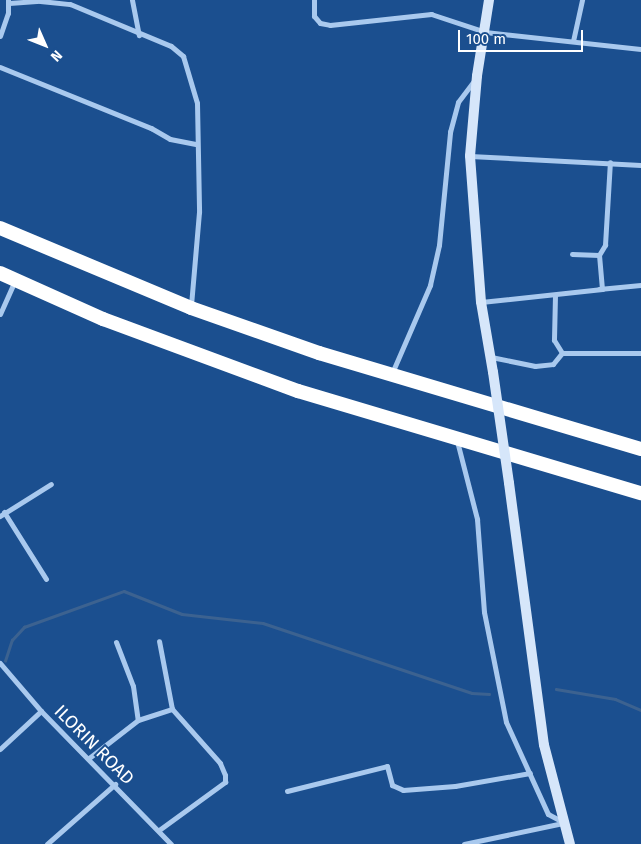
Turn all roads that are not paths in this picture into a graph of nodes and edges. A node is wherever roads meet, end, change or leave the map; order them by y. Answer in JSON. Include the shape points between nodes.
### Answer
{"nodes":[{"id":1,"x":132,"y":0,"type":"edge"},
{"id":2,"x":314,"y":0,"type":"edge"},
{"id":3,"x":489,"y":0,"type":"edge"},
{"id":4,"x":582,"y":0,"type":"edge"},
{"id":5,"x":8,"y":1,"type":"edge"},
{"id":6,"x":485,"y":32,"type":"junction"},
{"id":7,"x":139,"y":34,"type":"junction"},
{"id":8,"x":0,"y":36,"type":"edge"},
{"id":9,"x":573,"y":41,"type":"junction"},
{"id":10,"x":641,"y":49,"type":"edge"},
{"id":11,"x":0,"y":67,"type":"edge"},
{"id":12,"x":477,"y":76,"type":"junction"},
{"id":13,"x":196,"y":144,"type":"junction"},
{"id":14,"x":470,"y":156,"type":"junction"},
{"id":15,"x":610,"y":162,"type":"junction"},
{"id":16,"x":641,"y":165,"type":"edge"},
{"id":17,"x":0,"y":228,"type":"edge"},
{"id":18,"x":572,"y":254,"type":"dead end"},
{"id":19,"x":599,"y":255,"type":"junction"},
{"id":20,"x":0,"y":274,"type":"edge"},
{"id":21,"x":15,"y":281,"type":"junction"},
{"id":22,"x":641,"y":285,"type":"edge"},
{"id":23,"x":599,"y":289,"type":"junction"},
{"id":24,"x":555,"y":295,"type":"junction"},
{"id":25,"x":481,"y":302,"type":"junction"},
{"id":26,"x":191,"y":308,"type":"junction"},
{"id":27,"x":0,"y":314,"type":"edge"},
{"id":28,"x":562,"y":353,"type":"junction"},
{"id":29,"x":641,"y":353,"type":"edge"},
{"id":30,"x":491,"y":357,"type":"junction"},
{"id":31,"x":392,"y":374,"type":"junction"},
{"id":32,"x":456,"y":438,"type":"junction"},
{"id":33,"x":641,"y":449,"type":"edge"},
{"id":34,"x":51,"y":484,"type":"dead end"},
{"id":35,"x":641,"y":493,"type":"edge"},
{"id":36,"x":2,"y":514,"type":"edge"},
{"id":37,"x":46,"y":579,"type":"dead end"},
{"id":38,"x":116,"y":642,"type":"dead end"},
{"id":39,"x":159,"y":642,"type":"dead end"},
{"id":40,"x":0,"y":663,"type":"edge"},
{"id":41,"x":172,"y":709,"type":"junction"},
{"id":42,"x":41,"y":711,"type":"junction"},
{"id":43,"x":138,"y":720,"type":"junction"},
{"id":44,"x":0,"y":749,"type":"edge"},
{"id":45,"x":89,"y":758,"type":"junction"},
{"id":46,"x":530,"y":773,"type":"junction"},
{"id":47,"x":115,"y":784,"type":"junction"},
{"id":48,"x":287,"y":791,"type":"dead end"},
{"id":49,"x":563,"y":822,"type":"junction"},
{"id":50,"x":159,"y":830,"type":"junction"},
{"id":51,"x":47,"y":844,"type":"edge"},
{"id":52,"x":171,"y":844,"type":"edge"},
{"id":53,"x":464,"y":844,"type":"edge"},
{"id":54,"x":570,"y":844,"type":"edge"}],
"edges":[{"from":1,"to":7,"type":"street"},
{"from":2,"to":6,"type":"street","via":[[314,16],[320,24],[431,14]]},
{"from":3,"to":6,"type":"main road"},
{"from":4,"to":9,"type":"street"},
{"from":5,"to":7,"type":"street","via":[[70,4]]},
{"from":5,"to":8,"type":"street"},
{"from":6,"to":9,"type":"street"},
{"from":6,"to":12,"type":"main road"},
{"from":7,"to":13,"type":"street","via":[[171,46],[183,56],[196,103]]},
{"from":9,"to":10,"type":"street"},
{"from":11,"to":13,"type":"street","via":[[151,128],[170,139]]},
{"from":12,"to":14,"type":"main road"},
{"from":12,"to":31,"type":"street","via":[[458,102],[450,132],[439,245],[430,285]]},
{"from":13,"to":26,"type":"street","via":[[199,212]]},
{"from":14,"to":15,"type":"street"},
{"from":14,"to":25,"type":"main road"},
{"from":15,"to":16,"type":"street"},
{"from":15,"to":19,"type":"street","via":[[605,245]]},
{"from":17,"to":26,"type":"highway"},
{"from":18,"to":19,"type":"street"},
{"from":19,"to":23,"type":"street","via":[[602,289]]},
{"from":20,"to":21,"type":"highway"},
{"from":21,"to":27,"type":"street"},
{"from":21,"to":32,"type":"highway","via":[[103,319],[298,392]]},
{"from":22,"to":23,"type":"street"},
{"from":23,"to":24,"type":"street"},
{"from":24,"to":25,"type":"street"},
{"from":24,"to":28,"type":"street","via":[[553,333]]},
{"from":25,"to":30,"type":"main road"},
{"from":26,"to":31,"type":"highway"},
{"from":28,"to":29,"type":"street"},
{"from":28,"to":30,"type":"street","via":[[553,364],[535,366]]},
{"from":30,"to":49,"type":"main road","bridge":true,"via":[[544,745]]},
{"from":31,"to":33,"type":"highway"},
{"from":32,"to":35,"type":"highway"},
{"from":32,"to":46,"type":"street","via":[[477,518],[484,612],[506,722]]},
{"from":34,"to":36,"type":"street"},
{"from":36,"to":37,"type":"street"},
{"from":38,"to":43,"type":"street","via":[[132,686]]},
{"from":39,"to":41,"type":"street"},
{"from":40,"to":42,"type":"street","name":"ILORIN ROAD"},
{"from":41,"to":43,"type":"street"},
{"from":41,"to":50,"type":"street","via":[[220,763],[225,775],[224,782]]},
{"from":42,"to":44,"type":"street"},
{"from":42,"to":45,"type":"street","name":"ILORIN ROAD"},
{"from":43,"to":45,"type":"street"},
{"from":45,"to":47,"type":"street","name":"ILORIN ROAD"},
{"from":46,"to":48,"type":"street","via":[[455,786],[403,790],[392,785],[387,766]]},
{"from":46,"to":49,"type":"street","via":[[548,814]]},
{"from":47,"to":50,"type":"street","name":"ILORIN ROAD"},
{"from":47,"to":51,"type":"street"},
{"from":49,"to":53,"type":"street"},
{"from":49,"to":54,"type":"main road"},
{"from":50,"to":52,"type":"street","name":"ILORIN ROAD"}]}
